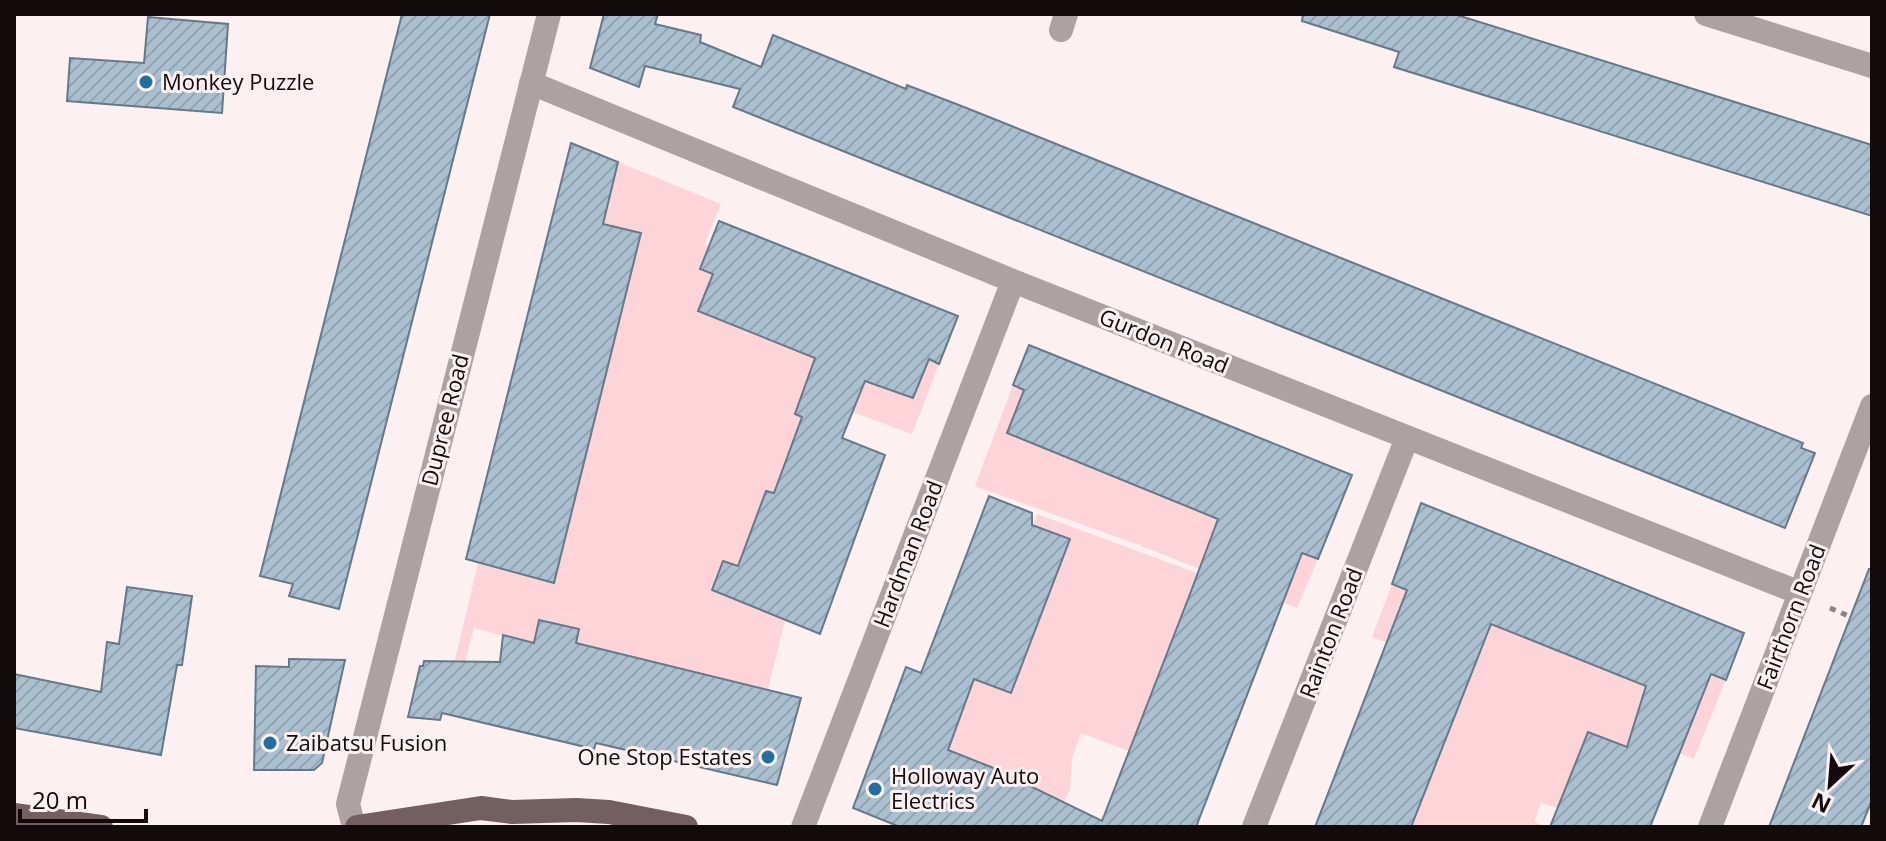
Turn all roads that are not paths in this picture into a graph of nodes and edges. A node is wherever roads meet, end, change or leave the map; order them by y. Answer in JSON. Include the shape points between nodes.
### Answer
{"nodes":[{"id":1,"x":549,"y":14,"type":"edge"},
{"id":2,"x":1711,"y":15,"type":"edge"},
{"id":3,"x":1872,"y":66,"type":"edge"},
{"id":4,"x":531,"y":83,"type":"junction"},
{"id":5,"x":1013,"y":281,"type":"junction"},
{"id":6,"x":1872,"y":406,"type":"edge"},
{"id":7,"x":1407,"y":438,"type":"junction"},
{"id":8,"x":1800,"y":593,"type":"junction"},
{"id":9,"x":14,"y":815,"type":"edge"},
{"id":10,"x":608,"y":820,"type":"edge"},
{"id":11,"x":101,"y":827,"type":"edge"},
{"id":12,"x":355,"y":827,"type":"edge"},
{"id":13,"x":686,"y":827,"type":"edge"},
{"id":14,"x":803,"y":827,"type":"edge"},
{"id":15,"x":1254,"y":827,"type":"edge"},
{"id":16,"x":1710,"y":827,"type":"edge"}],
"edges":[{"from":1,"to":4,"type":"street","name":"Dupree Road"},
{"from":2,"to":3,"type":"street"},
{"from":4,"to":5,"type":"street","name":"Gurdon Road"},
{"from":4,"to":12,"type":"street","name":"Dupree Road","via":[[348,804]]},
{"from":5,"to":7,"type":"street","name":"Gurdon Road"},
{"from":5,"to":14,"type":"street","name":"Hardman Road"},
{"from":6,"to":8,"type":"street","name":"Fairthorn Road"},
{"from":7,"to":8,"type":"street","name":"Gurdon Road"},
{"from":7,"to":15,"type":"street","name":"Rainton Road"},
{"from":8,"to":16,"type":"street","name":"Fairthorn Road"},
{"from":9,"to":11,"type":"main road"},
{"from":10,"to":12,"type":"main road","via":[[576,810],[481,808]]},
{"from":10,"to":13,"type":"main road"}]}
